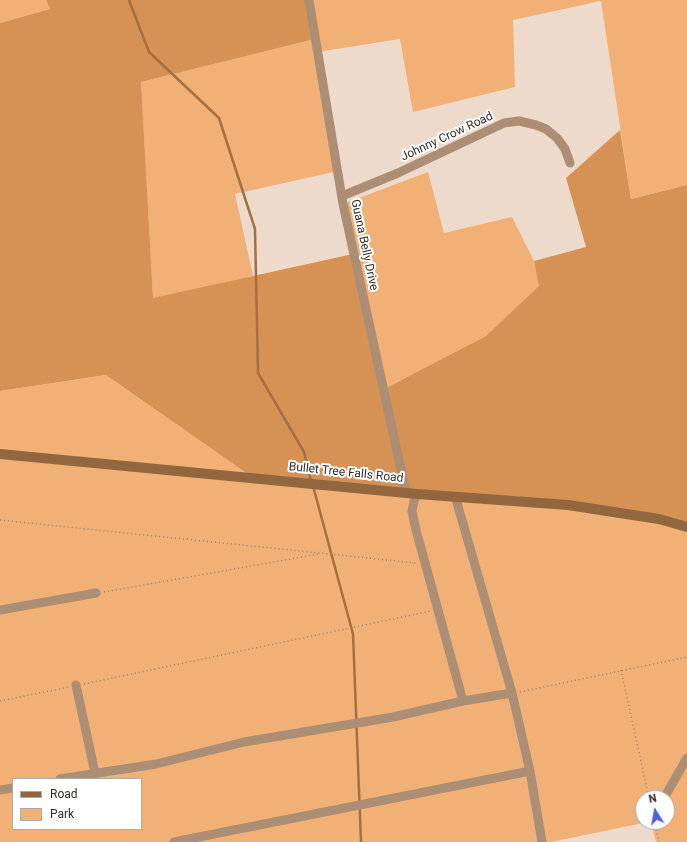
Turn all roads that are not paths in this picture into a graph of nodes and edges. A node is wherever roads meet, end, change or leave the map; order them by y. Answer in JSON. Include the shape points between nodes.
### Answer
{"nodes":[{"id":1,"x":309,"y":0,"type":"edge"},
{"id":2,"x":570,"y":163,"type":"dead end"},
{"id":3,"x":342,"y":196,"type":"junction"},
{"id":4,"x":0,"y":454,"type":"edge"},
{"id":5,"x":406,"y":492,"type":"junction"},
{"id":6,"x":417,"y":494,"type":"junction"},
{"id":7,"x":455,"y":496,"type":"junction"},
{"id":8,"x":687,"y":527,"type":"edge"},
{"id":9,"x":96,"y":593,"type":"road end"},
{"id":10,"x":0,"y":610,"type":"edge"},
{"id":11,"x":76,"y":685,"type":"road end"},
{"id":12,"x":512,"y":694,"type":"junction"},
{"id":13,"x":463,"y":701,"type":"junction"},
{"id":14,"x":687,"y":758,"type":"edge"},
{"id":15,"x":530,"y":771,"type":"junction"},
{"id":16,"x":95,"y":773,"type":"junction"},
{"id":17,"x":66,"y":778,"type":"edge"},
{"id":18,"x":12,"y":788,"type":"edge"},
{"id":19,"x":0,"y":790,"type":"edge"},
{"id":20,"x":669,"y":790,"type":"edge"},
{"id":21,"x":174,"y":842,"type":"edge"},
{"id":22,"x":542,"y":842,"type":"edge"}],
"edges":[{"from":1,"to":3,"type":"street","name":"Guana Belly Drive"},
{"from":2,"to":3,"type":"street","name":"Johnny Crow Road","via":[[558,138],[546,130],[520,121],[504,123],[398,173]]},
{"from":3,"to":5,"type":"street","name":"Guana Belly Drive"},
{"from":4,"to":5,"type":"main road","name":"Bullet Tree Falls Road"},
{"from":5,"to":6,"type":"main road","name":"Bullet Tree Falls Road"},
{"from":6,"to":7,"type":"main road","name":"Bullet Tree Falls Road"},
{"from":6,"to":13,"type":"street","via":[[412,511],[416,530]]},
{"from":7,"to":8,"type":"main road","name":"Bullet Tree Falls Road","via":[[568,505],[659,519]]},
{"from":7,"to":12,"type":"street"},
{"from":9,"to":10,"type":"street"},
{"from":11,"to":16,"type":"street"},
{"from":12,"to":13,"type":"street"},
{"from":12,"to":15,"type":"street"},
{"from":13,"to":16,"type":"street","via":[[393,717],[244,742],[156,764]]},
{"from":14,"to":20,"type":"street"},
{"from":15,"to":21,"type":"street"},
{"from":15,"to":22,"type":"street"},
{"from":16,"to":17,"type":"street"},
{"from":18,"to":19,"type":"street"}]}
